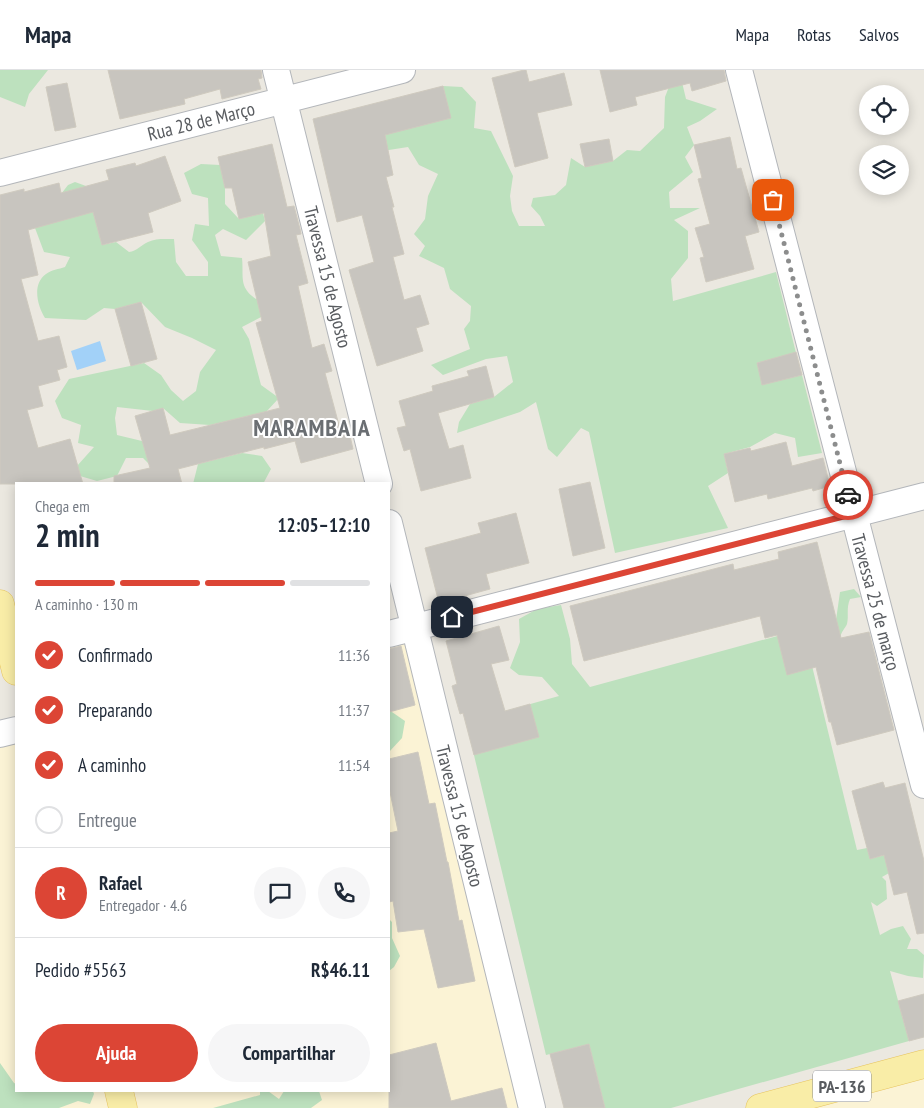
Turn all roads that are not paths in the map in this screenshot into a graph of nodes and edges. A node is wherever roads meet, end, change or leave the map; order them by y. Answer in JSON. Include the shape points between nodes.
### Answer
{"nodes":[{"id":1,"x":276,"y":70,"type":"edge"},
{"id":2,"x":402,"y":70,"type":"edge"},
{"id":3,"x":739,"y":70,"type":"edge"},
{"id":4,"x":284,"y":100,"type":"junction"},
{"id":5,"x":0,"y":173,"type":"edge"},
{"id":6,"x":379,"y":482,"type":"edge"},
{"id":7,"x":924,"y":496,"type":"edge"},
{"id":8,"x":853,"y":514,"type":"junction"},
{"id":9,"x":390,"y":527,"type":"edge"},
{"id":10,"x":0,"y":604,"type":"edge"},
{"id":11,"x":414,"y":627,"type":"junction"},
{"id":12,"x":390,"y":634,"type":"edge"},
{"id":13,"x":15,"y":668,"type":"edge"},
{"id":14,"x":15,"y":730,"type":"edge"},
{"id":15,"x":0,"y":734,"type":"edge"},
{"id":16,"x":924,"y":785,"type":"edge"},
{"id":17,"x":924,"y":1064,"type":"edge"},
{"id":18,"x":119,"y":1092,"type":"edge"},
{"id":19,"x":123,"y":1108,"type":"edge"},
{"id":20,"x":532,"y":1108,"type":"edge"},
{"id":21,"x":760,"y":1108,"type":"edge"}],
"edges":[{"from":1,"to":4,"type":"street","name":"Travessa 15 de Agosto"},
{"from":2,"to":4,"type":"street","name":"Rua 28 de Março"},
{"from":3,"to":8,"type":"street","name":"Travessa 25 de março"},
{"from":4,"to":5,"type":"street","name":"Rua 28 de Março"},
{"from":4,"to":6,"type":"street","name":"Travessa 15 de Agosto"},
{"from":7,"to":8,"type":"street"},
{"from":8,"to":11,"type":"street"},
{"from":8,"to":16,"type":"street","name":"Travessa 25 de março"},
{"from":9,"to":11,"type":"street","name":"Travessa 15 de Agosto"},
{"from":10,"to":13,"type":"main road"},
{"from":11,"to":12,"type":"street"},
{"from":11,"to":20,"type":"street","name":"Travessa 15 de Agosto"},
{"from":14,"to":15,"type":"street"},
{"from":17,"to":21,"type":"main road","number":"PA-136"},
{"from":18,"to":19,"type":"main road"}]}
